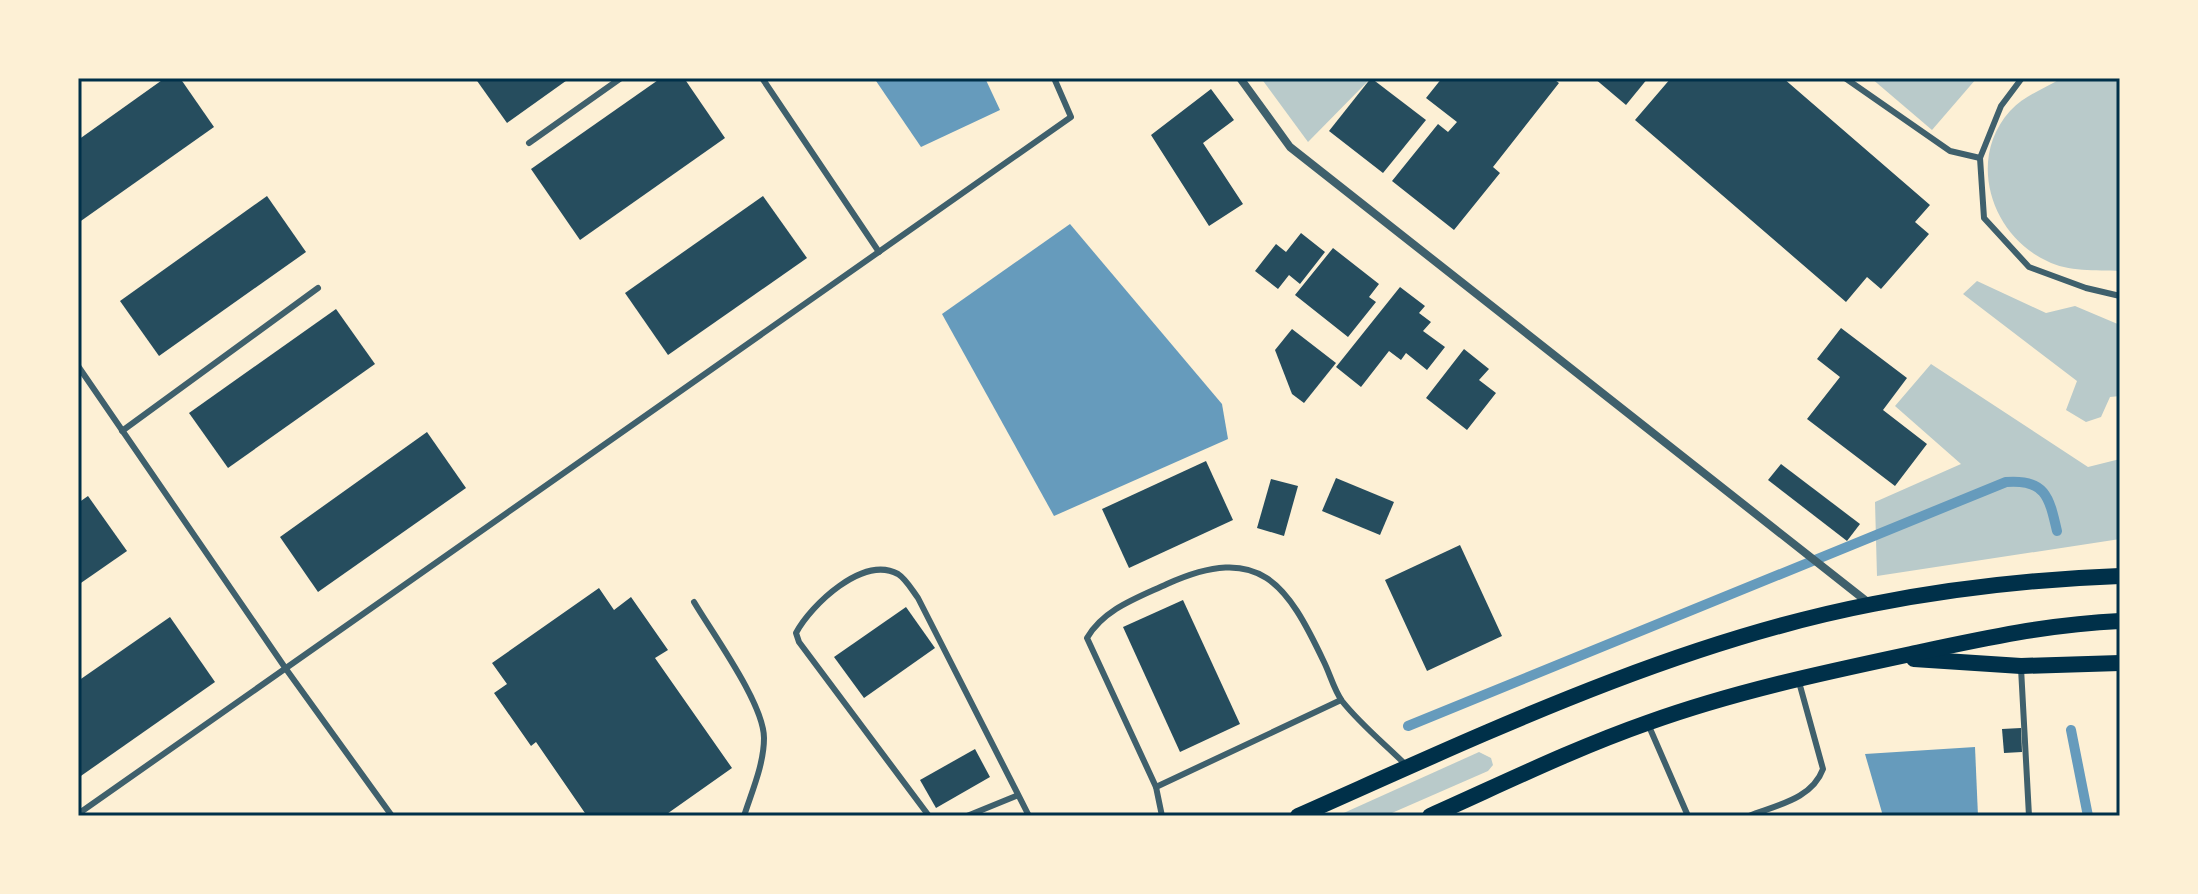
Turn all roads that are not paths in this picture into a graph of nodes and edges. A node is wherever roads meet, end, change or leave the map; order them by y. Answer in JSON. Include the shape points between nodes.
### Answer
{"nodes":[{"id":1,"x":621,"y":78,"type":"edge"},
{"id":2,"x":762,"y":78,"type":"edge"},
{"id":3,"x":1054,"y":78,"type":"edge"},
{"id":4,"x":1240,"y":78,"type":"edge"},
{"id":5,"x":1845,"y":78,"type":"edge"},
{"id":6,"x":2022,"y":78,"type":"edge"},
{"id":7,"x":529,"y":143,"type":"dead end"},
{"id":8,"x":1980,"y":158,"type":"junction"},
{"id":9,"x":879,"y":252,"type":"junction"},
{"id":10,"x":318,"y":288,"type":"dead end"},
{"id":11,"x":2120,"y":296,"type":"edge"},
{"id":12,"x":78,"y":366,"type":"edge"},
{"id":13,"x":122,"y":431,"type":"junction"},
{"id":14,"x":2120,"y":576,"type":"edge"},
{"id":15,"x":694,"y":602,"type":"dead end"},
{"id":16,"x":1870,"y":605,"type":"junction"},
{"id":17,"x":2120,"y":621,"type":"edge"},
{"id":18,"x":1893,"y":658,"type":"junction"},
{"id":19,"x":2120,"y":663,"type":"edge"},
{"id":20,"x":2021,"y":666,"type":"junction"},
{"id":21,"x":286,"y":669,"type":"junction"},
{"id":22,"x":1798,"y":679,"type":"junction"},
{"id":23,"x":1341,"y":700,"type":"junction"},
{"id":24,"x":1648,"y":723,"type":"junction"},
{"id":25,"x":1408,"y":767,"type":"junction"},
{"id":26,"x":1156,"y":787,"type":"junction"},
{"id":27,"x":1016,"y":796,"type":"junction"},
{"id":28,"x":78,"y":814,"type":"edge"},
{"id":29,"x":392,"y":816,"type":"edge"},
{"id":30,"x":744,"y":816,"type":"edge"},
{"id":31,"x":929,"y":816,"type":"edge"},
{"id":32,"x":967,"y":816,"type":"edge"},
{"id":33,"x":1029,"y":816,"type":"edge"},
{"id":34,"x":1162,"y":816,"type":"edge"},
{"id":35,"x":1298,"y":816,"type":"edge"},
{"id":36,"x":1430,"y":816,"type":"edge"},
{"id":37,"x":1688,"y":816,"type":"edge"},
{"id":38,"x":1749,"y":816,"type":"edge"},
{"id":39,"x":2029,"y":816,"type":"edge"}],
"edges":[{"from":1,"to":7,"type":"lane"},
{"from":2,"to":9,"type":"lane"},
{"from":3,"to":9,"type":"lane","via":[[1071,117]]},
{"from":4,"to":16,"type":"street","via":[[1290,147]]},
{"from":5,"to":8,"type":"lane","via":[[1950,151]]},
{"from":6,"to":8,"type":"lane","via":[[2001,106]]},
{"from":8,"to":11,"type":"lane","via":[[1984,218],[2029,267]]},
{"from":9,"to":21,"type":"lane"},
{"from":10,"to":13,"type":"lane"},
{"from":12,"to":13,"type":"lane"},
{"from":13,"to":21,"type":"lane"},
{"from":14,"to":16,"type":"main road","via":[[2035,580]]},
{"from":15,"to":30,"type":"lane","via":[[761,715],[761,762]]},
{"from":16,"to":25,"type":"main road","via":[[1658,665]]},
{"from":17,"to":18,"type":"main road","via":[[2038,628]]},
{"from":18,"to":20,"type":"main road"},
{"from":18,"to":22,"type":"main road"},
{"from":19,"to":20,"type":"main road"},
{"from":20,"to":39,"type":"lane"},
{"from":21,"to":28,"type":"lane"},
{"from":21,"to":29,"type":"lane"},
{"from":22,"to":24,"type":"main road"},
{"from":22,"to":38,"type":"lane","via":[[1823,769],[1818,783]]},
{"from":23,"to":25,"type":"lane"},
{"from":23,"to":26,"type":"lane"},
{"from":23,"to":26,"type":"lane","via":[[1301,614],[1262,572],[1230,568],[1182,578],[1120,606],[1095,624],[1088,645]]},
{"from":24,"to":36,"type":"main road"},
{"from":24,"to":37,"type":"lane"},
{"from":25,"to":35,"type":"main road"},
{"from":26,"to":34,"type":"lane"},
{"from":27,"to":31,"type":"lane","via":[[918,598],[901,575],[876,570],[858,576],[819,604],[796,633]]},
{"from":27,"to":32,"type":"lane"},
{"from":27,"to":33,"type":"lane"}]}
